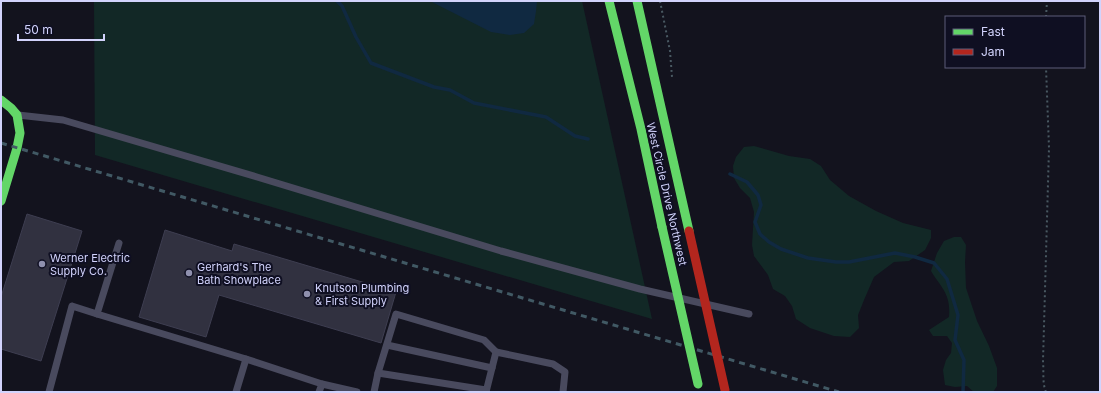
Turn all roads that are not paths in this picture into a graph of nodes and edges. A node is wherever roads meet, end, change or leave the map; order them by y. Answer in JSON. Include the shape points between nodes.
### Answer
{"nodes":[{"id":1,"x":609,"y":1,"type":"edge"},
{"id":2,"x":637,"y":1,"type":"edge"},
{"id":3,"x":1,"y":100,"type":"edge"},
{"id":4,"x":17,"y":115,"type":"junction"},
{"id":5,"x":1,"y":201,"type":"edge"},
{"id":6,"x":119,"y":243,"type":"dead end"},
{"id":7,"x":97,"y":314,"type":"junction"},
{"id":8,"x":749,"y":314,"type":"dead end"},
{"id":9,"x":386,"y":345,"type":"junction"},
{"id":10,"x":496,"y":352,"type":"junction"},
{"id":11,"x":246,"y":359,"type":"junction"},
{"id":12,"x":492,"y":368,"type":"junction"},
{"id":13,"x":378,"y":373,"type":"junction"},
{"id":14,"x":322,"y":384,"type":"junction"},
{"id":15,"x":698,"y":388,"type":"edge"},
{"id":16,"x":486,"y":391,"type":"edge"},
{"id":17,"x":726,"y":391,"type":"edge"},
{"id":18,"x":49,"y":392,"type":"edge"},
{"id":19,"x":236,"y":392,"type":"edge"},
{"id":20,"x":319,"y":392,"type":"edge"},
{"id":21,"x":357,"y":392,"type":"edge"},
{"id":22,"x":374,"y":392,"type":"edge"},
{"id":23,"x":563,"y":392,"type":"edge"}],
"edges":[{"from":1,"to":15,"type":"main road","name":"West Circle Drive Northwest","bridge":true},
{"from":2,"to":17,"type":"main road","name":"West Circle Drive Northwest","bridge":true},
{"from":3,"to":4,"type":"main road"},
{"from":4,"to":5,"type":"main road","via":[[20,133]]},
{"from":4,"to":8,"type":"lane","via":[[63,120],[501,251],[640,289]]},
{"from":6,"to":7,"type":"lane"},
{"from":7,"to":11,"type":"lane"},
{"from":7,"to":18,"type":"lane","via":[[72,306]]},
{"from":9,"to":10,"type":"lane","via":[[396,314],[484,340]]},
{"from":9,"to":12,"type":"lane"},
{"from":9,"to":13,"type":"lane"},
{"from":10,"to":12,"type":"lane"},
{"from":10,"to":23,"type":"lane","via":[[553,364],[566,372]]},
{"from":11,"to":14,"type":"lane"},
{"from":11,"to":19,"type":"lane"},
{"from":12,"to":16,"type":"lane"},
{"from":13,"to":16,"type":"lane"},
{"from":13,"to":22,"type":"lane"},
{"from":14,"to":20,"type":"lane"},
{"from":14,"to":21,"type":"lane"}]}
